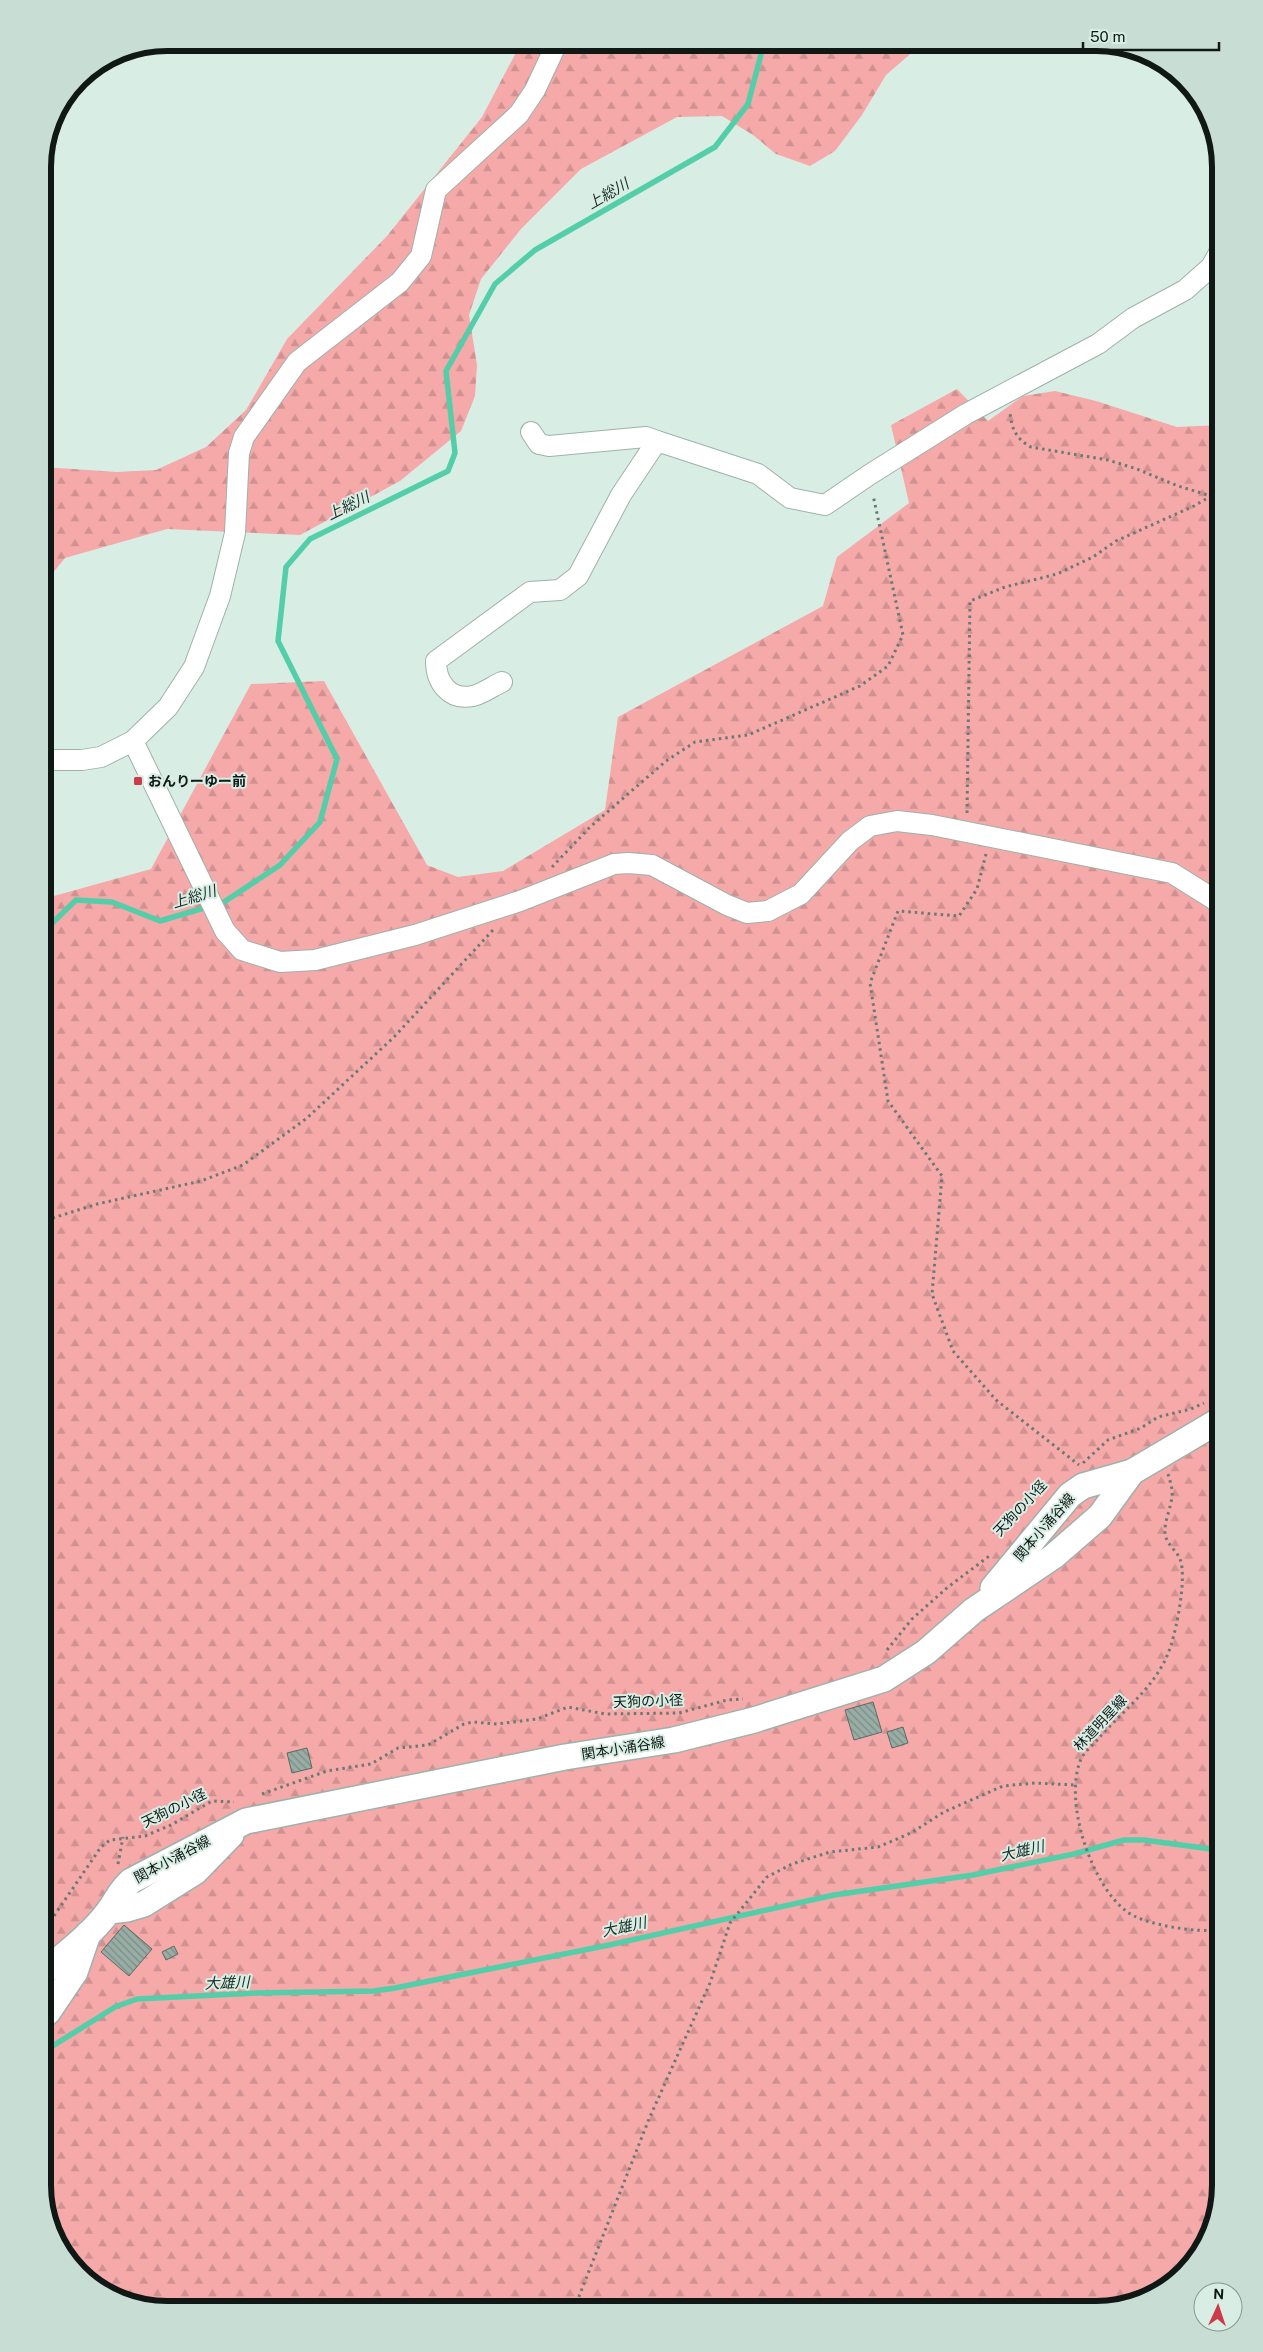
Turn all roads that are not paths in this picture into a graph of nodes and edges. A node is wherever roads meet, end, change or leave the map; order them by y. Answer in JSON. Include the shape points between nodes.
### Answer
{"nodes":[{"id":1,"x":552,"y":51,"type":"edge"},
{"id":2,"x":1212,"y":265,"type":"edge"},
{"id":3,"x":531,"y":432,"type":"dead end"},
{"id":4,"x":657,"y":441,"type":"junction"},
{"id":5,"x":502,"y":682,"type":"dead end"},
{"id":6,"x":133,"y":741,"type":"junction"},
{"id":7,"x":51,"y":760,"type":"edge"},
{"id":8,"x":1212,"y":898,"type":"edge"},
{"id":9,"x":1212,"y":1425,"type":"edge"},
{"id":10,"x":1132,"y":1472,"type":"junction"},
{"id":11,"x":974,"y":1610,"type":"junction"},
{"id":12,"x":88,"y":1934,"type":"junction"},
{"id":13,"x":51,"y":1965,"type":"edge"},
{"id":14,"x":51,"y":2008,"type":"edge"}],
"edges":[{"from":1,"to":6,"type":"street","via":[[519,114],[436,190],[421,256],[400,282],[296,362],[244,437],[239,454],[235,533],[220,596],[194,667],[168,707]]},
{"from":2,"to":4,"type":"street","via":[[1185,290],[1133,318],[1098,344],[966,414],[825,505],[790,498],[758,474]]},
{"from":3,"to":4,"type":"street","via":[[538,444],[549,446],[646,437]]},
{"from":4,"to":5,"type":"street","via":[[621,495],[578,576],[560,590],[530,592],[436,661],[436,675],[444,687],[457,696],[474,696]]},
{"from":6,"to":7,"type":"street","via":[[101,757]]},
{"from":6,"to":8,"type":"street","via":[[225,931],[242,950],[280,962],[315,960],[415,936],[520,901],[614,864],[652,865],[727,905],[748,913],[768,911],[800,894],[850,841],[870,826],[897,821],[1172,873]]},
{"from":9,"to":10,"type":"main road","name":"関本小涌谷線"},
{"from":10,"to":11,"type":"main road","name":"関本小涌谷線","via":[[1100,1516],[1054,1556]]},
{"from":10,"to":11,"type":"main road","name":"関本小涌谷線","via":[[1083,1486],[1070,1496]]},
{"from":11,"to":12,"type":"main road","name":"関本小涌谷線","via":[[926,1652],[884,1678],[754,1720],[674,1740],[245,1810],[131,1881],[118,1893],[109,1911]]},
{"from":12,"to":13,"type":"main road","name":"関本小涌谷線"},
{"from":12,"to":14,"type":"main road","name":"関本小涌谷線","via":[[75,1972]]}]}
